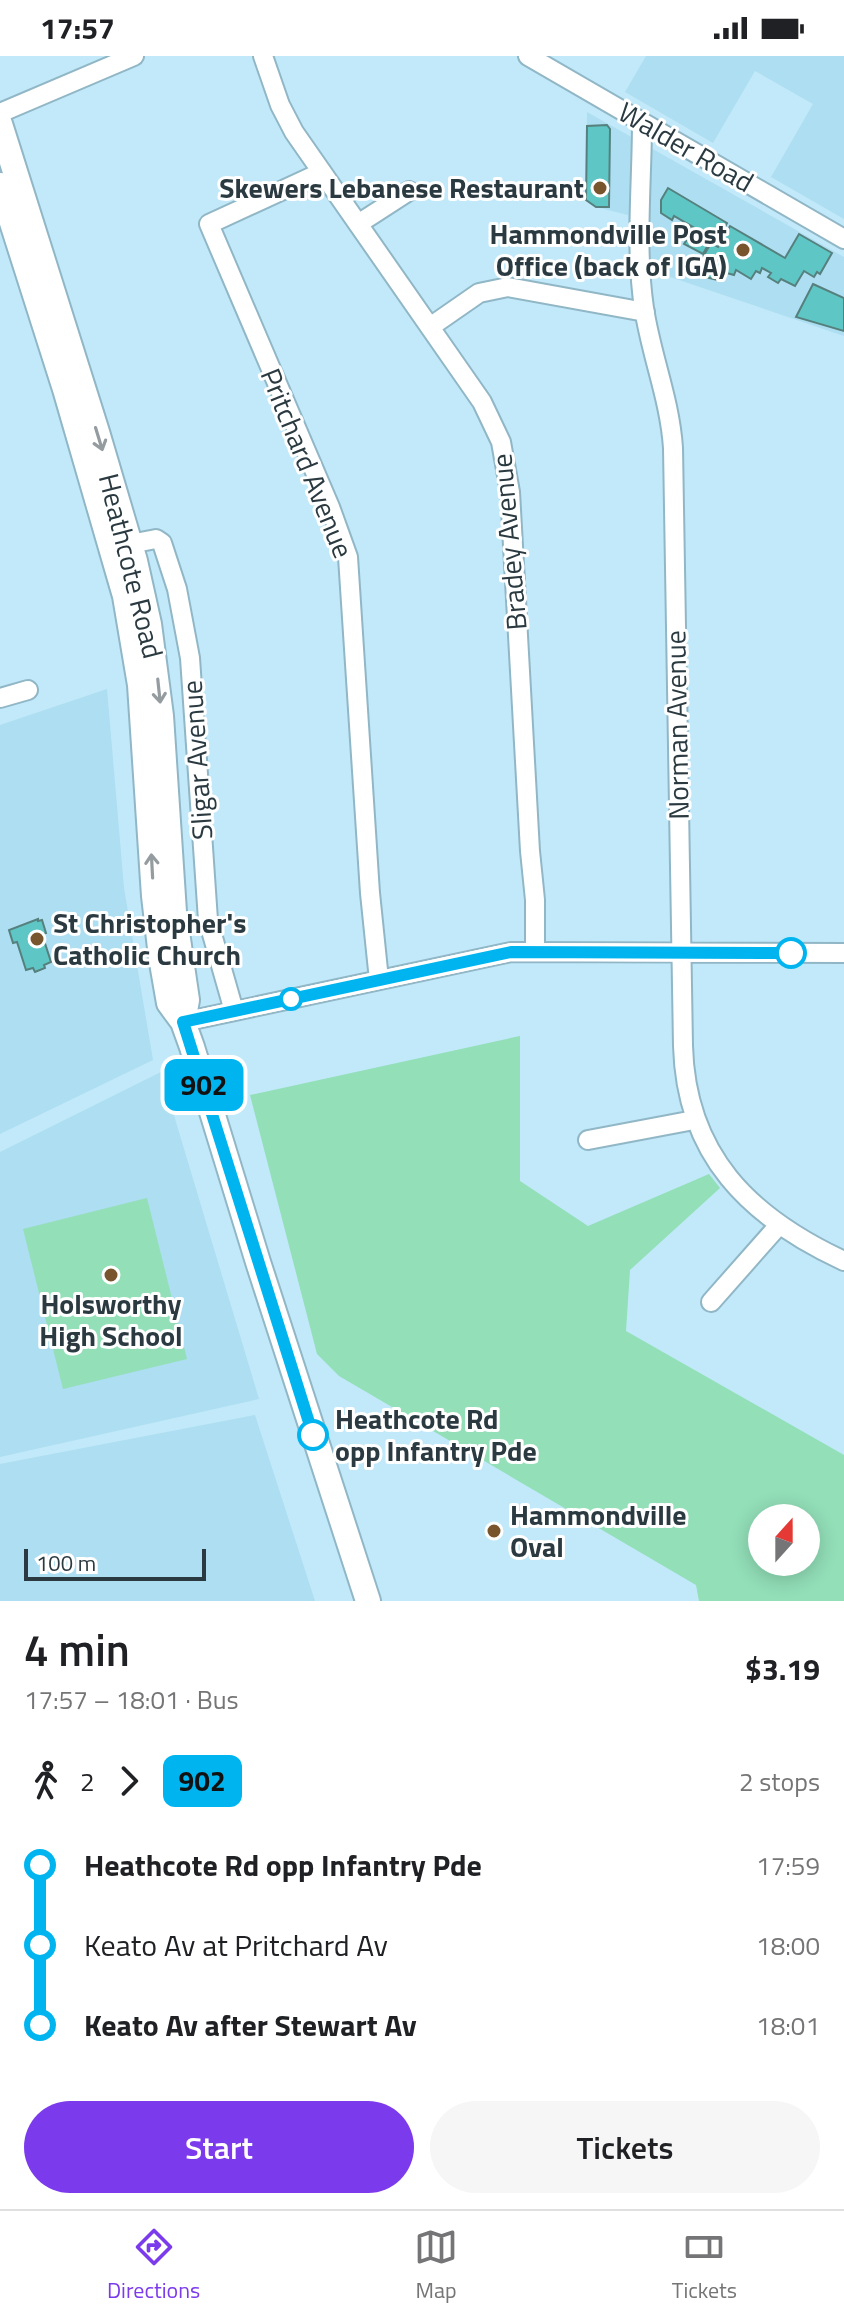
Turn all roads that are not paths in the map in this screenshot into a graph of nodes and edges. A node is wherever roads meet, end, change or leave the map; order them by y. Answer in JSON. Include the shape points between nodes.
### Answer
{"nodes":[{"id":1,"x":134,"y":56,"type":"edge"},
{"id":2,"x":263,"y":56,"type":"edge"},
{"id":3,"x":528,"y":56,"type":"edge"},
{"id":4,"x":0,"y":113,"type":"edge"},
{"id":5,"x":642,"y":122,"type":"junction"},
{"id":6,"x":0,"y":124,"type":"edge"},
{"id":7,"x":322,"y":172,"type":"junction"},
{"id":8,"x":0,"y":185,"type":"edge"},
{"id":9,"x":409,"y":191,"type":"dead end"},
{"id":10,"x":358,"y":224,"type":"junction"},
{"id":11,"x":844,"y":239,"type":"edge"},
{"id":12,"x":645,"y":312,"type":"junction"},
{"id":13,"x":430,"y":327,"type":"junction"},
{"id":14,"x":130,"y":544,"type":"junction"},
{"id":15,"x":28,"y":690,"type":"dead end"},
{"id":16,"x":1,"y":697,"type":"edge"},
{"id":17,"x":535,"y":952,"type":"junction"},
{"id":18,"x":681,"y":953,"type":"junction"},
{"id":19,"x":844,"y":953,"type":"edge"},
{"id":20,"x":379,"y":980,"type":"junction"},
{"id":21,"x":234,"y":1011,"type":"junction"},
{"id":22,"x":183,"y":1022,"type":"junction"},
{"id":23,"x":694,"y":1120,"type":"junction"},
{"id":24,"x":588,"y":1140,"type":"dead end"},
{"id":25,"x":779,"y":1225,"type":"junction"},
{"id":26,"x":844,"y":1261,"type":"edge"},
{"id":27,"x":711,"y":1302,"type":"dead end"},
{"id":28,"x":368,"y":1601,"type":"edge"}],
"edges":[{"from":1,"to":4,"type":"street"},
{"from":2,"to":7,"type":"street","name":"Bradey Avenue","via":[[287,119]]},
{"from":3,"to":5,"type":"street","name":"Walder Road"},
{"from":5,"to":11,"type":"street","name":"Walder Road"},
{"from":5,"to":12,"type":"street","name":"Norman Avenue"},
{"from":6,"to":14,"type":"main road","name":"Heathcote Road","one_way":true},
{"from":7,"to":10,"type":"street","name":"Bradey Avenue"},
{"from":7,"to":20,"type":"street","name":"Pritchard Avenue","via":[[209,224],[348,557]]},
{"from":22,"to":8,"type":"main road","name":"Heathcote Road","one_way":true,"via":[[169,1003],[161,957],[142,707],[127,608]]},
{"from":9,"to":10,"type":"street"},
{"from":10,"to":13,"type":"street","name":"Bradey Avenue"},
{"from":12,"to":13,"type":"street","via":[[499,287],[479,293]]},
{"from":12,"to":18,"type":"street","name":"Norman Avenue","via":[[673,439]]},
{"from":13,"to":17,"type":"street","name":"Bradey Avenue","via":[[490,417],[507,468]]},
{"from":14,"to":21,"type":"street","name":"Sligar Avenue","via":[[156,539],[162,543],[177,589],[191,671],[208,920]]},
{"from":14,"to":22,"type":"main road","name":"Heathcote Road","one_way":true,"via":[[159,693],[174,912],[186,994]]},
{"from":15,"to":16,"type":"street"},
{"from":17,"to":18,"type":"street"},
{"from":17,"to":20,"type":"street","via":[[501,954]]},
{"from":18,"to":19,"type":"street"},
{"from":18,"to":23,"type":"street","name":"Norman Avenue","via":[[684,1065]]},
{"from":20,"to":21,"type":"street"},
{"from":21,"to":22,"type":"street"},
{"from":22,"to":28,"type":"main road","name":"Heathcote Road"},
{"from":23,"to":24,"type":"street"},
{"from":23,"to":25,"type":"street","name":"Norman Avenue","via":[[735,1185]]},
{"from":25,"to":26,"type":"street","name":"Norman Avenue"},
{"from":25,"to":27,"type":"street"}]}
